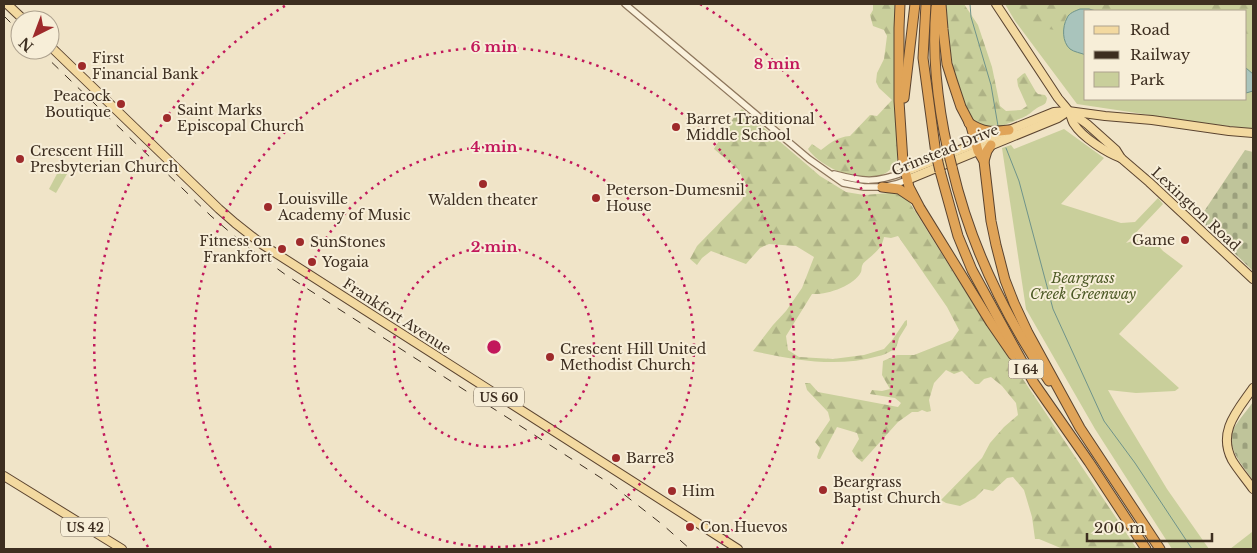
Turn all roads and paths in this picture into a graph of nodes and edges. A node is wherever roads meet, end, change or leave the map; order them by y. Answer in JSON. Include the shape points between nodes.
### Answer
{"nodes":[{"id":1,"x":625,"y":4,"type":"edge"},
{"id":2,"x":900,"y":4,"type":"edge"},
{"id":3,"x":914,"y":4,"type":"edge"},
{"id":4,"x":926,"y":4,"type":"edge"},
{"id":5,"x":937,"y":4,"type":"edge"},
{"id":6,"x":941,"y":4,"type":"edge"},
{"id":7,"x":996,"y":4,"type":"edge"},
{"id":8,"x":60,"y":56,"type":"edge"},
{"id":9,"x":1068,"y":111,"type":"junction"},
{"id":10,"x":901,"y":123,"type":"junction"},
{"id":11,"x":969,"y":123,"type":"junction"},
{"id":12,"x":1009,"y":130,"type":"junction"},
{"id":13,"x":1253,"y":133,"type":"edge"},
{"id":14,"x":991,"y":145,"type":"junction"},
{"id":15,"x":977,"y":147,"type":"junction"},
{"id":16,"x":984,"y":162,"type":"junction"},
{"id":17,"x":829,"y":173,"type":"junction"},
{"id":18,"x":906,"y":176,"type":"junction"},
{"id":19,"x":882,"y":187,"type":"junction"},
{"id":20,"x":917,"y":202,"type":"junction"},
{"id":21,"x":1253,"y":279,"type":"edge"},
{"id":22,"x":1034,"y":384,"type":"junction"},
{"id":23,"x":1253,"y":388,"type":"edge"},
{"id":24,"x":1073,"y":416,"type":"junction"},
{"id":25,"x":4,"y":476,"type":"edge"},
{"id":26,"x":1253,"y":489,"type":"edge"},
{"id":27,"x":122,"y":549,"type":"edge"},
{"id":28,"x":738,"y":549,"type":"edge"},
{"id":29,"x":1146,"y":549,"type":"edge"},
{"id":30,"x":1160,"y":549,"type":"edge"}],
"edges":[{"from":1,"to":17,"type":"street","name":"Grinstead Drive"},
{"from":2,"to":10,"type":"highway"},
{"from":3,"to":10,"type":"highway"},
{"from":4,"to":22,"type":"highway","number":"I 64","bridge":true,"via":[[923,58],[936,154],[958,236],[972,270]]},
{"from":5,"to":24,"type":"highway","number":"I 64","bridge":true,"via":[[935,30],[942,125],[958,195],[997,294]]},
{"from":6,"to":11,"type":"highway","via":[[948,64]]},
{"from":7,"to":9,"type":"main road","name":"Lexington Road"},
{"from":8,"to":28,"type":"main road","name":"Frankfort Avenue","number":"US 60","via":[[230,219],[263,245]]},
{"from":9,"to":12,"type":"main road","name":"Grinstead Drive","via":[[1054,112]]},
{"from":9,"to":13,"type":"main road","name":"Grinstead Drive"},
{"from":9,"to":14,"type":"main road","name":"Grinstead Drive"},
{"from":9,"to":21,"type":"main road","name":"Lexington Road","via":[[1074,125],[1107,152],[1122,158]]},
{"from":10,"to":18,"type":"highway"},
{"from":11,"to":12,"type":"highway","via":[[988,132]]},
{"from":11,"to":15,"type":"highway"},
{"from":12,"to":15,"type":"main road","name":"Grinstead Drive"},
{"from":14,"to":15,"type":"main road","name":"Grinstead Drive"},
{"from":14,"to":16,"type":"highway"},
{"from":15,"to":16,"type":"highway"},
{"from":15,"to":18,"type":"main road","name":"Grinstead Drive"},
{"from":16,"to":24,"type":"highway","via":[[991,221],[1005,280],[1019,315]]},
{"from":17,"to":18,"type":"street","name":"Grinstead Drive","via":[[872,181]]},
{"from":17,"to":19,"type":"street","name":"Grinstead Drive","via":[[842,183]]},
{"from":18,"to":19,"type":"street","name":"Grinstead Drive"},
{"from":18,"to":20,"type":"highway"},
{"from":19,"to":20,"type":"highway","via":[[898,189]]},
{"from":20,"to":22,"type":"highway","via":[[991,323]]},
{"from":22,"to":29,"type":"highway","number":"I 64"},
{"from":23,"to":26,"type":"main road","via":[[1232,420],[1226,441],[1232,458]]},
{"from":24,"to":30,"type":"highway","number":"I 64"},
{"from":25,"to":27,"type":"main road","number":"US 42"}]}
